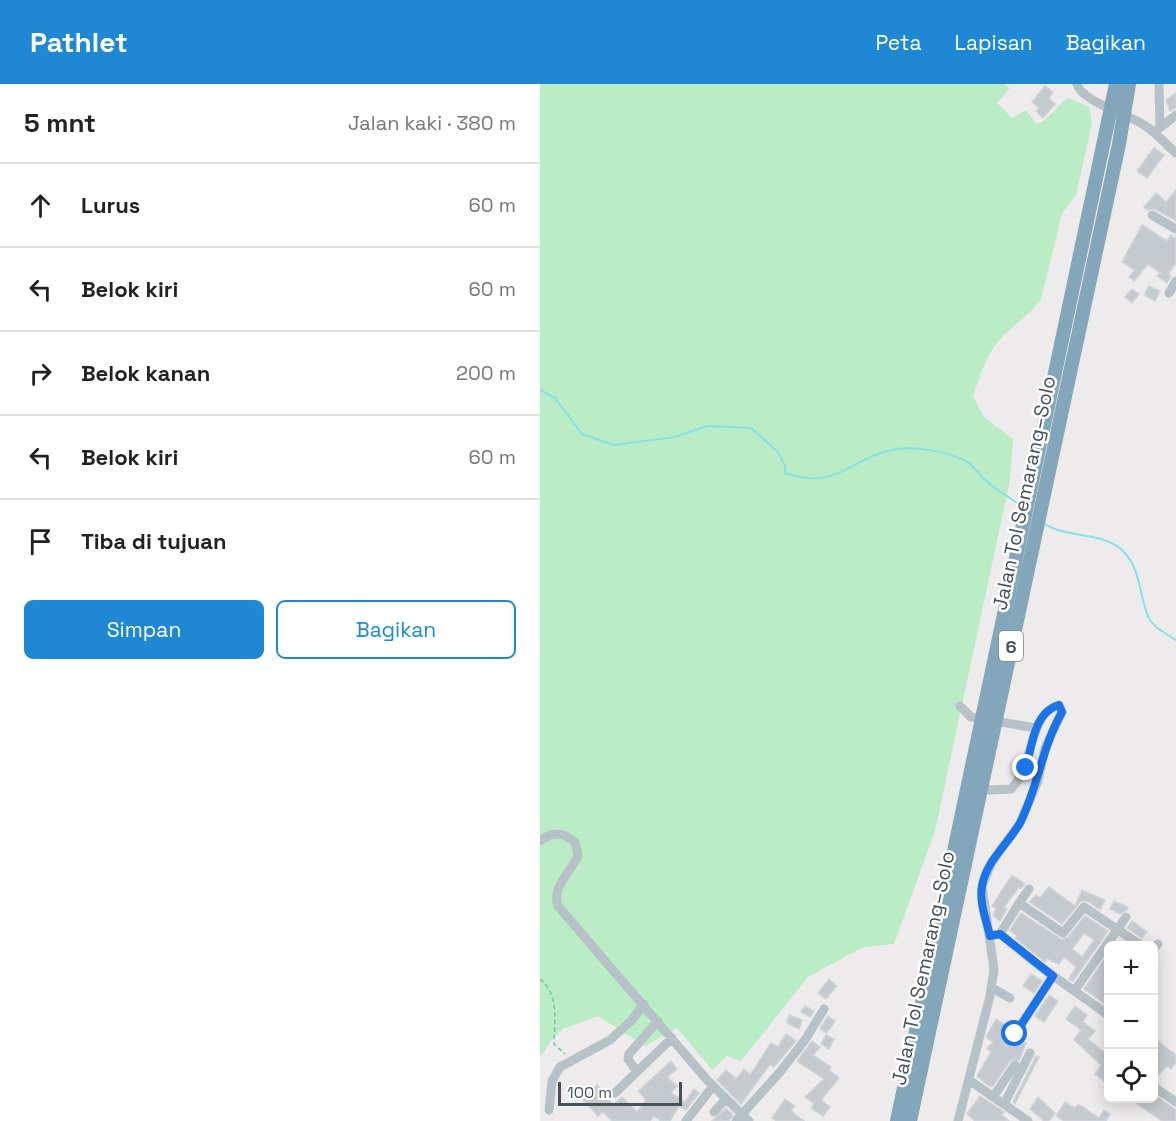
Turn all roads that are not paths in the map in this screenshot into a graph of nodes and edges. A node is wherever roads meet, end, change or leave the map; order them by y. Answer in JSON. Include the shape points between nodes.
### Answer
{"nodes":[{"id":1,"x":1077,"y":84,"type":"edge"},
{"id":2,"x":1116,"y":84,"type":"edge"},
{"id":3,"x":1129,"y":84,"type":"edge"},
{"id":4,"x":1159,"y":84,"type":"edge"},
{"id":5,"x":1176,"y":115,"type":"edge"},
{"id":6,"x":1157,"y":130,"type":"junction"},
{"id":7,"x":1176,"y":153,"type":"edge"},
{"id":8,"x":1152,"y":215,"type":"dead end"},
{"id":9,"x":1176,"y":229,"type":"edge"},
{"id":10,"x":1176,"y":281,"type":"edge"},
{"id":11,"x":1169,"y":293,"type":"dead end"},
{"id":12,"x":960,"y":706,"type":"dead end"},
{"id":13,"x":1036,"y":728,"type":"junction"},
{"id":14,"x":989,"y":790,"type":"dead end"},
{"id":15,"x":540,"y":841,"type":"edge"},
{"id":16,"x":1029,"y":888,"type":"dead end"},
{"id":17,"x":1019,"y":903,"type":"junction"},
{"id":18,"x":950,"y":908,"type":"junction"},
{"id":19,"x":1126,"y":917,"type":"dead end"},
{"id":20,"x":1118,"y":928,"type":"junction"},
{"id":21,"x":995,"y":935,"type":"junction"},
{"id":22,"x":1136,"y":941,"type":"edge"},
{"id":23,"x":1053,"y":976,"type":"junction"},
{"id":24,"x":992,"y":988,"type":"junction"},
{"id":25,"x":1074,"y":990,"type":"junction"},
{"id":26,"x":1010,"y":998,"type":"dead end"},
{"id":27,"x":644,"y":1004,"type":"junction"},
{"id":28,"x":824,"y":1009,"type":"dead end"},
{"id":29,"x":1104,"y":1011,"type":"edge"},
{"id":30,"x":658,"y":1021,"type":"junction"},
{"id":31,"x":1015,"y":1034,"type":"dead end"},
{"id":32,"x":672,"y":1038,"type":"junction"},
{"id":33,"x":1030,"y":1053,"type":"dead end"},
{"id":34,"x":1015,"y":1065,"type":"dead end"},
{"id":35,"x":637,"y":1072,"type":"junction"},
{"id":36,"x":969,"y":1080,"type":"junction"},
{"id":37,"x":713,"y":1086,"type":"junction"},
{"id":38,"x":1158,"y":1090,"type":"edge"},
{"id":39,"x":615,"y":1092,"type":"dead end"},
{"id":40,"x":993,"y":1097,"type":"junction"},
{"id":41,"x":726,"y":1099,"type":"junction"},
{"id":42,"x":1176,"y":1102,"type":"edge"},
{"id":43,"x":1004,"y":1104,"type":"junction"},
{"id":44,"x":549,"y":1110,"type":"dead end"},
{"id":45,"x":714,"y":1112,"type":"dead end"},
{"id":46,"x":738,"y":1117,"type":"edge"},
{"id":47,"x":686,"y":1121,"type":"edge"},
{"id":48,"x":749,"y":1121,"type":"edge"},
{"id":49,"x":897,"y":1121,"type":"edge"},
{"id":50,"x":910,"y":1121,"type":"edge"},
{"id":51,"x":958,"y":1121,"type":"edge"},
{"id":52,"x":1028,"y":1121,"type":"edge"}],
"edges":[{"from":1,"to":6,"type":"street","via":[[1089,98]]},
{"from":2,"to":18,"type":"highway","name":"Jalan Tol Semarang–Solo","number":"6"},
{"from":3,"to":18,"type":"highway","name":"Jalan Tol Semarang–Solo","number":"6","via":[[1068,383]]},
{"from":4,"to":6,"type":"street"},
{"from":5,"to":6,"type":"street"},
{"from":6,"to":7,"type":"street"},
{"from":8,"to":9,"type":"street"},
{"from":10,"to":11,"type":"street"},
{"from":12,"to":13,"type":"street","via":[[971,717]]},
{"from":13,"to":14,"type":"street","via":[[1022,777],[1011,789]]},
{"from":13,"to":21,"type":"street","via":[[1041,718],[1059,705],[1062,712],[1045,748],[1038,781],[1020,823],[985,875],[981,894]]},
{"from":15,"to":27,"type":"street","via":[[555,833],[575,842],[577,860],[558,890],[558,906]]},
{"from":16,"to":17,"type":"street"},
{"from":17,"to":20,"type":"street","via":[[1063,933],[1084,907]]},
{"from":17,"to":21,"type":"street"},
{"from":18,"to":49,"type":"highway","name":"Jalan Tol Semarang–Solo","number":"6"},
{"from":18,"to":50,"type":"highway","name":"Jalan Tol Semarang–Solo","number":"6"},
{"from":19,"to":20,"type":"street"},
{"from":20,"to":22,"type":"street"},
{"from":20,"to":25,"type":"street"},
{"from":21,"to":23,"type":"street"},
{"from":21,"to":24,"type":"street"},
{"from":23,"to":25,"type":"street"},
{"from":23,"to":31,"type":"street"},
{"from":24,"to":26,"type":"street"},
{"from":24,"to":36,"type":"street"},
{"from":25,"to":29,"type":"street"},
{"from":27,"to":30,"type":"street"},
{"from":27,"to":44,"type":"street","via":[[621,1031],[555,1072]]},
{"from":28,"to":46,"type":"street","via":[[780,1072]]},
{"from":30,"to":32,"type":"street"},
{"from":30,"to":35,"type":"street","via":[[629,1054]]},
{"from":32,"to":35,"type":"street"},
{"from":32,"to":37,"type":"street"},
{"from":33,"to":43,"type":"street"},
{"from":34,"to":40,"type":"street"},
{"from":35,"to":39,"type":"street"},
{"from":36,"to":40,"type":"street"},
{"from":36,"to":51,"type":"street"},
{"from":37,"to":41,"type":"street"},
{"from":37,"to":47,"type":"street"},
{"from":38,"to":42,"type":"street"},
{"from":40,"to":43,"type":"street"},
{"from":41,"to":45,"type":"street"},
{"from":41,"to":46,"type":"street"},
{"from":43,"to":52,"type":"street"},
{"from":46,"to":48,"type":"street"}]}
